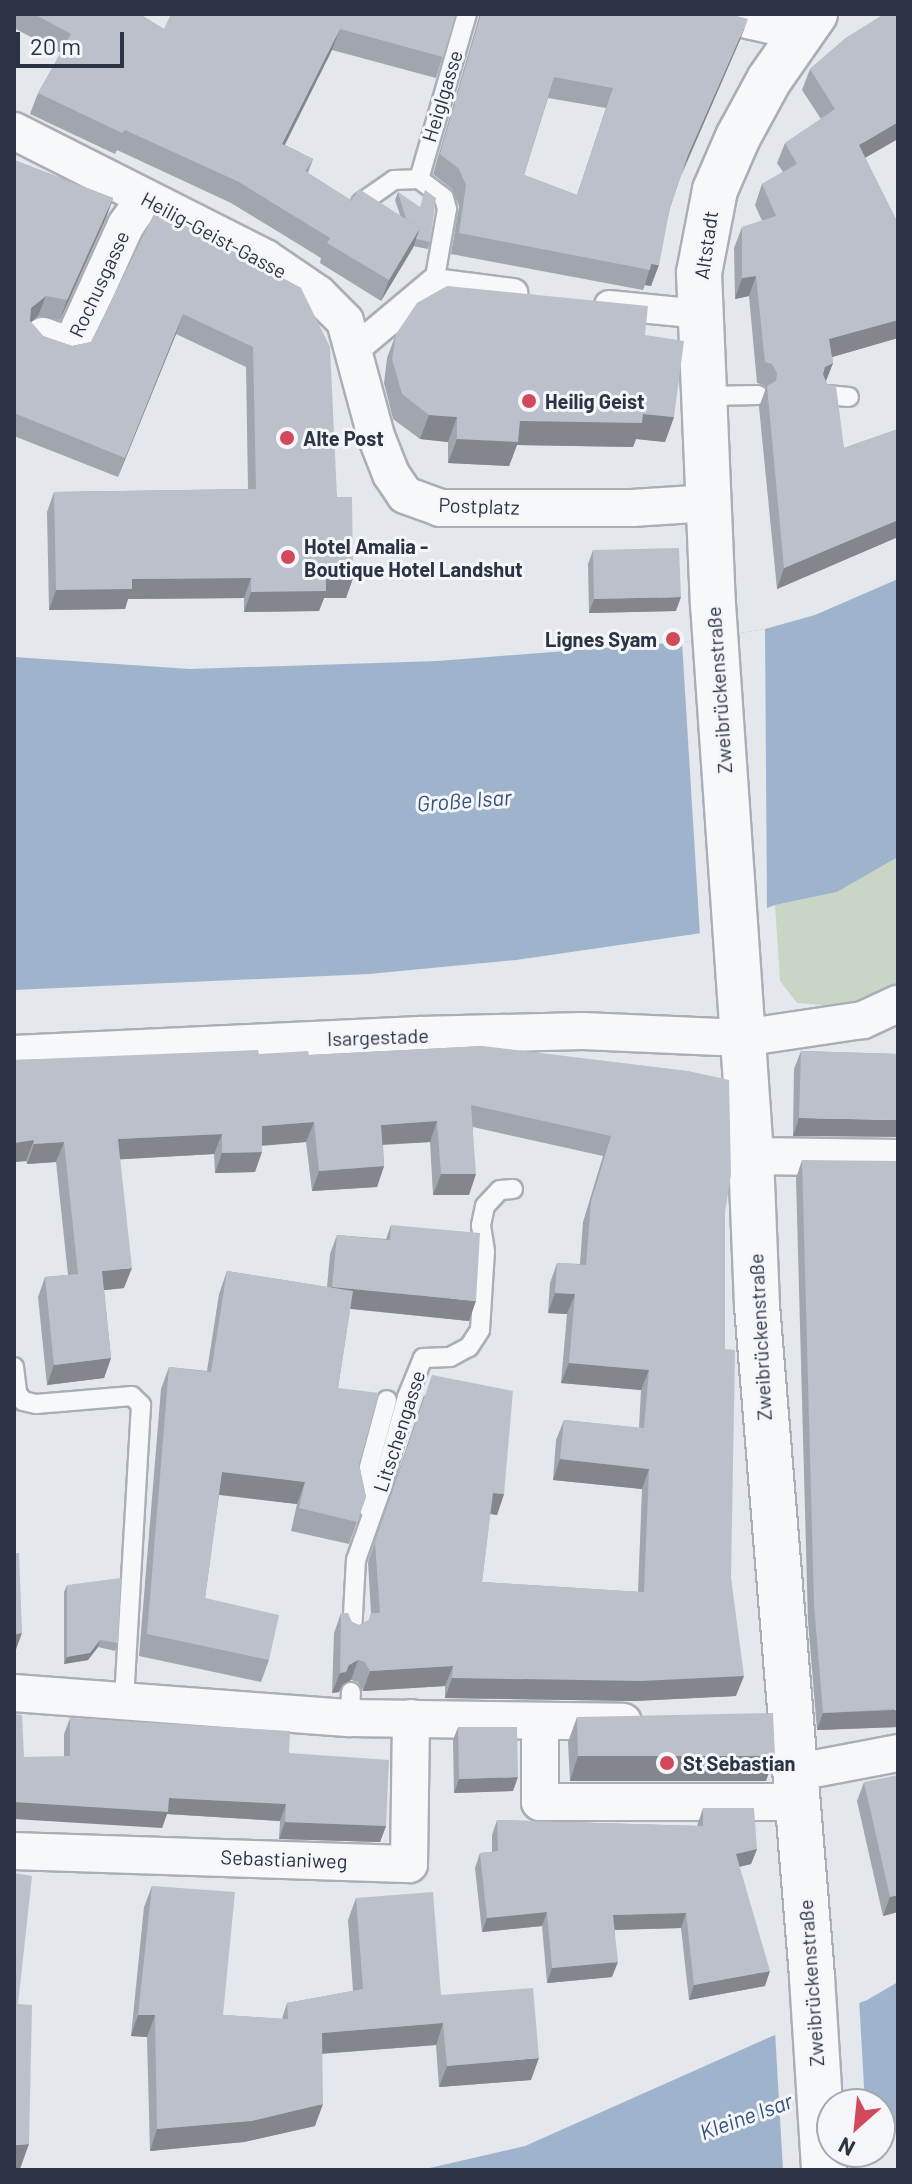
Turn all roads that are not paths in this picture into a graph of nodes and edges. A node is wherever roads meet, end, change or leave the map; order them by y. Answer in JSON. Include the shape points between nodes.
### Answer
{"nodes":[{"id":1,"x":467,"y":14,"type":"edge"},
{"id":2,"x":720,"y":14,"type":"edge"},
{"id":3,"x":808,"y":23,"type":"edge"},
{"id":4,"x":14,"y":131,"type":"edge"},
{"id":5,"x":419,"y":179,"type":"junction"},
{"id":6,"x":145,"y":198,"type":"junction"},
{"id":7,"x":361,"y":203,"type":"edge"},
{"id":8,"x":434,"y":283,"type":"junction"},
{"id":9,"x":543,"y":298,"type":"edge"},
{"id":10,"x":575,"y":302,"type":"edge"},
{"id":11,"x":700,"y":314,"type":"junction"},
{"id":12,"x":43,"y":336,"type":"edge"},
{"id":13,"x":354,"y":350,"type":"junction"},
{"id":14,"x":758,"y":395,"type":"dead end"},
{"id":15,"x":827,"y":395,"type":"edge"},
{"id":16,"x":706,"y":396,"type":"junction"},
{"id":17,"x":849,"y":397,"type":"dead end"},
{"id":18,"x":710,"y":503,"type":"junction"},
{"id":19,"x":898,"y":1004,"type":"edge"},
{"id":20,"x":742,"y":1038,"type":"junction"},
{"id":21,"x":14,"y":1054,"type":"edge"},
{"id":22,"x":751,"y":1156,"type":"junction"},
{"id":23,"x":898,"y":1158,"type":"edge"},
{"id":24,"x":513,"y":1189,"type":"dead end"},
{"id":25,"x":14,"y":1367,"type":"edge"},
{"id":26,"x":387,"y":1400,"type":"dead end"},
{"id":27,"x":370,"y":1518,"type":"junction"},
{"id":28,"x":352,"y":1633,"type":"edge"},
{"id":29,"x":14,"y":1693,"type":"edge"},
{"id":30,"x":124,"y":1701,"type":"junction"},
{"id":31,"x":411,"y":1718,"type":"junction"},
{"id":32,"x":649,"y":1722,"type":"edge"},
{"id":33,"x":540,"y":1723,"type":"junction"},
{"id":34,"x":898,"y":1753,"type":"edge"},
{"id":35,"x":794,"y":1788,"type":"junction"},
{"id":36,"x":14,"y":1851,"type":"edge"},
{"id":37,"x":824,"y":2170,"type":"edge"}],
"edges":[{"from":1,"to":5,"type":"lane","name":"Heiglgasse"},
{"from":2,"to":3,"type":"street"},
{"from":3,"to":11,"type":"street","name":"Altstadt","via":[[738,137],[715,190],[699,273]]},
{"from":4,"to":6,"type":"street","name":"Heilig-Geist-Gasse"},
{"from":5,"to":7,"type":"lane","via":[[394,180]]},
{"from":5,"to":8,"type":"lane","via":[[444,198],[447,209]]},
{"from":6,"to":12,"type":"street","name":"Rochusgasse","via":[[126,225],[71,346]]},
{"from":6,"to":13,"type":"street","name":"Heilig-Geist-Gasse","via":[[265,258],[318,294],[345,321]]},
{"from":8,"to":9,"type":"street"},
{"from":8,"to":13,"type":"street"},
{"from":10,"to":11,"type":"street"},
{"from":11,"to":16,"type":"street","name":"Altstadt"},
{"from":13,"to":18,"type":"street","name":"Postplatz","via":[[376,436],[405,495],[440,508]]},
{"from":14,"to":16,"type":"lane"},
{"from":15,"to":17,"type":"lane"},
{"from":16,"to":18,"type":"street","name":"Altstadt"},
{"from":18,"to":20,"type":"street","name":"Zweibrückenstraße"},
{"from":19,"to":20,"type":"street","name":"Isargestade","via":[[863,1020]]},
{"from":20,"to":21,"type":"street","name":"Isargestade","via":[[583,1031]]},
{"from":20,"to":22,"type":"street","name":"Zweibrückenstraße"},
{"from":22,"to":23,"type":"street"},
{"from":22,"to":35,"type":"street","name":"Zweibrückenstraße","via":[[773,1715]]},
{"from":24,"to":27,"type":"lane","name":"Litschengasse","via":[[500,1190],[485,1206],[480,1330],[469,1347],[450,1357],[423,1358]]},
{"from":25,"to":30,"type":"lane","via":[[23,1401],[132,1396],[141,1405]]},
{"from":26,"to":27,"type":"lane","via":[[363,1489]]},
{"from":27,"to":28,"type":"lane","name":"Litschengasse","via":[[356,1560]]},
{"from":29,"to":30,"type":"street"},
{"from":30,"to":31,"type":"street","via":[[350,1705]]},
{"from":31,"to":33,"type":"street"},
{"from":31,"to":36,"type":"street","name":"Sebastianiweg","via":[[409,1864]]},
{"from":32,"to":33,"type":"street"},
{"from":33,"to":35,"type":"street","via":[[540,1802]]},
{"from":34,"to":35,"type":"street"},
{"from":35,"to":37,"type":"street","name":"Zweibrückenstraße"}]}
